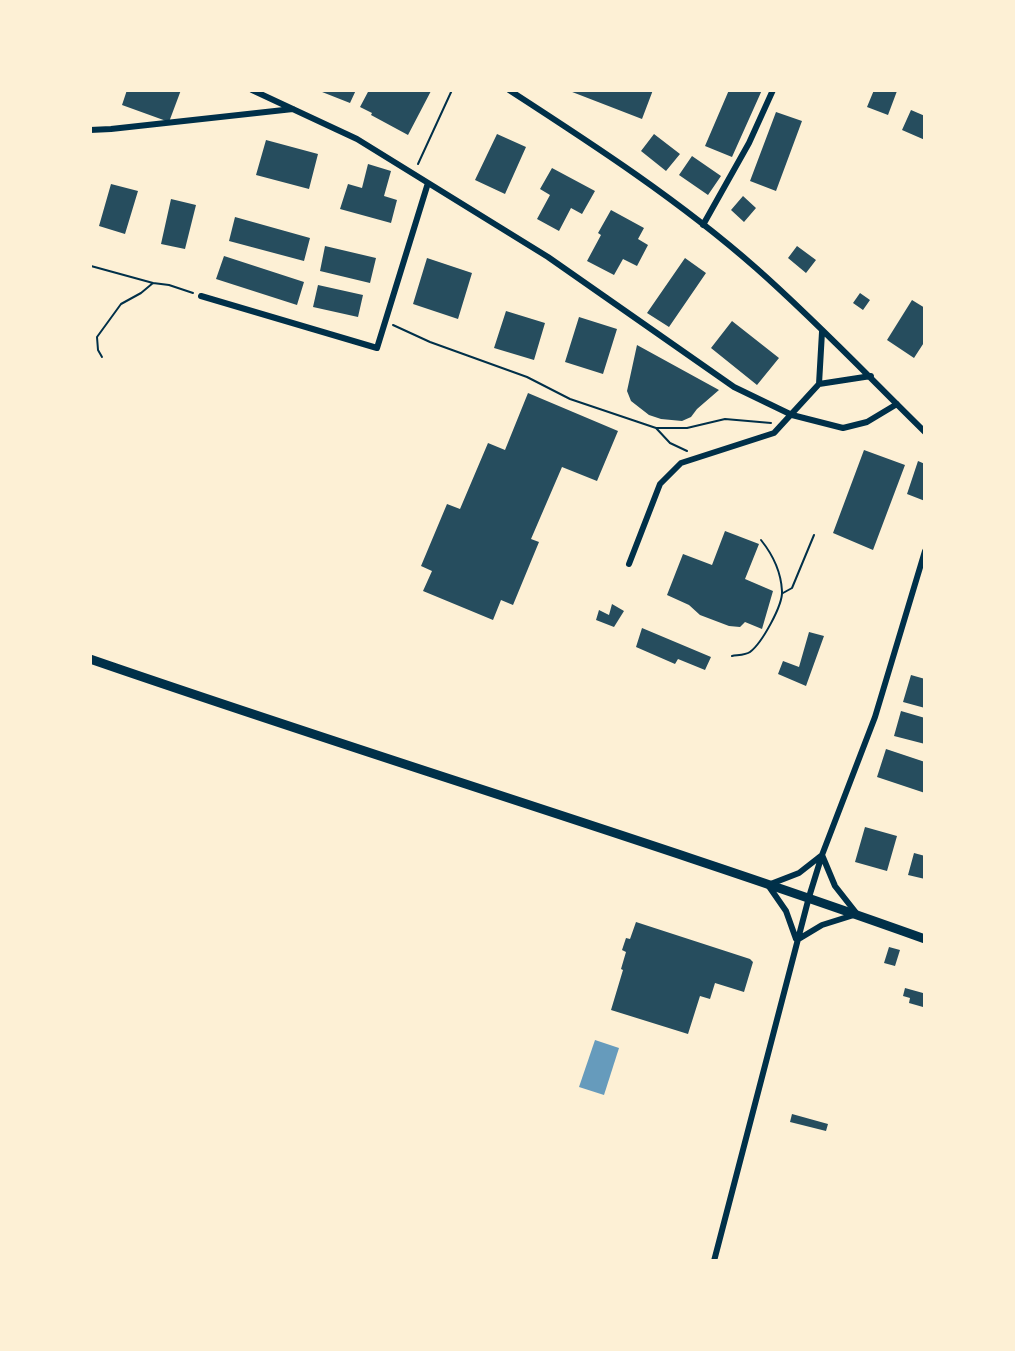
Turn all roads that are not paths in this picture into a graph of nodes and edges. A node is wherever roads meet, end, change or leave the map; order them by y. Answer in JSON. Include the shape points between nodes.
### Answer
{"nodes":[{"id":1,"x":252,"y":90,"type":"edge"},
{"id":2,"x":509,"y":90,"type":"edge"},
{"id":3,"x":773,"y":90,"type":"edge"},
{"id":4,"x":293,"y":109,"type":"junction"},
{"id":5,"x":90,"y":130,"type":"edge"},
{"id":6,"x":428,"y":183,"type":"junction"},
{"id":7,"x":703,"y":225,"type":"junction"},
{"id":8,"x":201,"y":296,"type":"road end"},
{"id":9,"x":822,"y":332,"type":"junction"},
{"id":10,"x":871,"y":376,"type":"junction"},
{"id":11,"x":819,"y":384,"type":"junction"},
{"id":12,"x":897,"y":404,"type":"junction"},
{"id":13,"x":792,"y":415,"type":"junction"},
{"id":14,"x":925,"y":432,"type":"edge"},
{"id":15,"x":925,"y":551,"type":"edge"},
{"id":16,"x":629,"y":564,"type":"dead end"},
{"id":17,"x":90,"y":659,"type":"edge"},
{"id":18,"x":822,"y":855,"type":"junction"},
{"id":19,"x":768,"y":885,"type":"junction"},
{"id":20,"x":809,"y":897,"type":"junction"},
{"id":21,"x":857,"y":914,"type":"junction"},
{"id":22,"x":925,"y":939,"type":"edge"},
{"id":23,"x":796,"y":940,"type":"junction"},
{"id":24,"x":714,"y":1261,"type":"edge"}],
"edges":[{"from":1,"to":4,"type":"street"},
{"from":2,"to":7,"type":"street","via":[[601,150]]},
{"from":3,"to":7,"type":"street","via":[[749,143]]},
{"from":4,"to":5,"type":"street"},
{"from":4,"to":6,"type":"street","via":[[357,139]]},
{"from":6,"to":8,"type":"street","via":[[377,348]]},
{"from":6,"to":13,"type":"street","via":[[548,257],[734,387]]},
{"from":7,"to":9,"type":"street","via":[[756,268]]},
{"from":9,"to":10,"type":"street"},
{"from":9,"to":11,"type":"street"},
{"from":10,"to":11,"type":"street"},
{"from":10,"to":12,"type":"street"},
{"from":11,"to":13,"type":"street"},
{"from":12,"to":13,"type":"street","via":[[867,422],[843,428]]},
{"from":12,"to":14,"type":"street"},
{"from":13,"to":16,"type":"street","via":[[774,433],[681,463],[660,484]]},
{"from":15,"to":18,"type":"street","via":[[876,717]]},
{"from":17,"to":19,"type":"street"},
{"from":18,"to":19,"type":"street","via":[[799,873]]},
{"from":18,"to":20,"type":"street"},
{"from":18,"to":21,"type":"street","via":[[835,886]]},
{"from":19,"to":20,"type":"street"},
{"from":19,"to":23,"type":"street","via":[[786,911]]},
{"from":20,"to":21,"type":"street"},
{"from":20,"to":23,"type":"street"},
{"from":21,"to":22,"type":"street"},
{"from":21,"to":23,"type":"street","via":[[822,925]]},
{"from":23,"to":24,"type":"street"}]}
